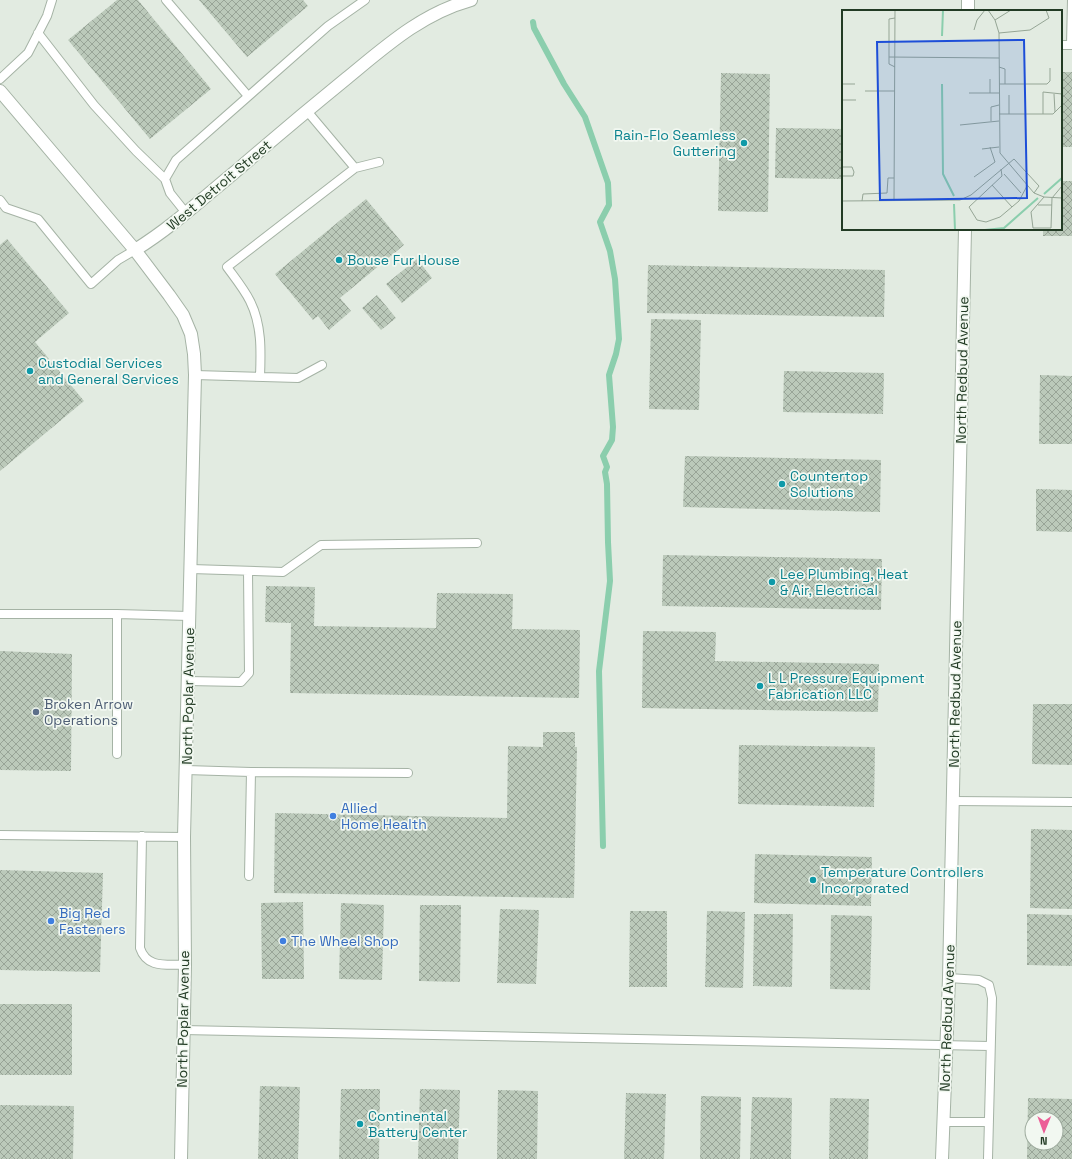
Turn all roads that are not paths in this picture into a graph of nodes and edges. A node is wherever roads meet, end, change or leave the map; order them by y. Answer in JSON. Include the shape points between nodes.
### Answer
{"nodes":[{"id":1,"x":52,"y":0,"type":"edge"},
{"id":2,"x":166,"y":0,"type":"edge"},
{"id":3,"x":365,"y":0,"type":"edge"},
{"id":4,"x":1072,"y":0,"type":"edge"},
{"id":5,"x":464,"y":1,"type":"edge"},
{"id":6,"x":38,"y":34,"type":"junction"},
{"id":7,"x":1071,"y":45,"type":"edge"},
{"id":8,"x":0,"y":79,"type":"edge"},
{"id":9,"x":0,"y":90,"type":"edge"},
{"id":10,"x":248,"y":96,"type":"junction"},
{"id":11,"x":307,"y":111,"type":"junction"},
{"id":12,"x":379,"y":162,"type":"dead end"},
{"id":13,"x":355,"y":168,"type":"junction"},
{"id":14,"x":164,"y":179,"type":"junction"},
{"id":15,"x":0,"y":200,"type":"edge"},
{"id":16,"x":186,"y":213,"type":"junction"},
{"id":17,"x":965,"y":230,"type":"edge"},
{"id":18,"x":135,"y":250,"type":"junction"},
{"id":19,"x":322,"y":365,"type":"dead end"},
{"id":20,"x":194,"y":375,"type":"junction"},
{"id":21,"x":260,"y":377,"type":"junction"},
{"id":22,"x":477,"y":543,"type":"dead end"},
{"id":23,"x":191,"y":569,"type":"junction"},
{"id":24,"x":248,"y":571,"type":"junction"},
{"id":25,"x":0,"y":614,"type":"edge"},
{"id":26,"x":117,"y":614,"type":"junction"},
{"id":27,"x":189,"y":616,"type":"junction"},
{"id":28,"x":188,"y":682,"type":"junction"},
{"id":29,"x":117,"y":754,"type":"dead end"},
{"id":30,"x":186,"y":770,"type":"junction"},
{"id":31,"x":251,"y":772,"type":"junction"},
{"id":32,"x":408,"y":773,"type":"dead end"},
{"id":33,"x":953,"y":801,"type":"junction"},
{"id":34,"x":1072,"y":802,"type":"edge"},
{"id":35,"x":0,"y":835,"type":"edge"},
{"id":36,"x":142,"y":836,"type":"junction"},
{"id":37,"x":184,"y":837,"type":"junction"},
{"id":38,"x":249,"y":876,"type":"dead end"},
{"id":39,"x":185,"y":965,"type":"junction"},
{"id":40,"x":949,"y":978,"type":"junction"},
{"id":41,"x":183,"y":1030,"type":"junction"},
{"id":42,"x":947,"y":1044,"type":"junction"},
{"id":43,"x":990,"y":1046,"type":"junction"},
{"id":44,"x":943,"y":1122,"type":"junction"},
{"id":45,"x":989,"y":1122,"type":"junction"},
{"id":46,"x":181,"y":1159,"type":"edge"},
{"id":47,"x":942,"y":1159,"type":"edge"},
{"id":48,"x":988,"y":1159,"type":"edge"}],
"edges":[{"from":1,"to":6,"type":"lane","via":[[48,16]]},
{"from":2,"to":10,"type":"lane"},
{"from":3,"to":10,"type":"lane","via":[[328,26]]},
{"from":4,"to":7,"type":"lane"},
{"from":5,"to":11,"type":"street","name":"West Detroit Street","via":[[406,31]]},
{"from":6,"to":8,"type":"lane","via":[[28,53]]},
{"from":6,"to":14,"type":"lane","via":[[94,104]]},
{"from":9,"to":18,"type":"street"},
{"from":10,"to":14,"type":"lane","via":[[176,160]]},
{"from":11,"to":13,"type":"lane"},
{"from":11,"to":16,"type":"street","name":"West Detroit Street"},
{"from":12,"to":13,"type":"lane"},
{"from":13,"to":21,"type":"lane","via":[[228,267],[250,301],[259,327]]},
{"from":14,"to":16,"type":"lane","via":[[170,193]]},
{"from":15,"to":18,"type":"lane","via":[[6,208],[38,219],[91,284],[118,260]]},
{"from":16,"to":18,"type":"street","name":"West Detroit Street","via":[[162,233]]},
{"from":17,"to":33,"type":"street","name":"North Redbud Avenue"},
{"from":18,"to":20,"type":"street","name":"North Poplar Avenue","via":[[183,315],[191,334]]},
{"from":19,"to":21,"type":"lane","via":[[298,378]]},
{"from":20,"to":21,"type":"lane"},
{"from":20,"to":23,"type":"street","name":"North Poplar Avenue"},
{"from":22,"to":24,"type":"lane","via":[[321,545],[283,572]]},
{"from":23,"to":24,"type":"lane"},
{"from":23,"to":27,"type":"street","name":"North Poplar Avenue"},
{"from":24,"to":28,"type":"lane","via":[[249,672],[241,682]]},
{"from":25,"to":26,"type":"lane"},
{"from":26,"to":27,"type":"lane"},
{"from":26,"to":29,"type":"lane"},
{"from":27,"to":28,"type":"street","name":"North Poplar Avenue"},
{"from":28,"to":30,"type":"street","name":"North Poplar Avenue"},
{"from":30,"to":31,"type":"lane"},
{"from":30,"to":37,"type":"street","name":"North Poplar Avenue"},
{"from":31,"to":32,"type":"lane"},
{"from":31,"to":38,"type":"lane"},
{"from":33,"to":34,"type":"lane"},
{"from":33,"to":40,"type":"street","name":"North Redbud Avenue"},
{"from":35,"to":36,"type":"lane"},
{"from":36,"to":37,"type":"lane"},
{"from":36,"to":39,"type":"lane","via":[[142,956],[153,964]]},
{"from":37,"to":39,"type":"street","name":"North Poplar Avenue"},
{"from":39,"to":41,"type":"street","name":"North Poplar Avenue"},
{"from":40,"to":42,"type":"street","name":"North Redbud Avenue"},
{"from":40,"to":43,"type":"lane","via":[[979,980],[989,985],[992,998]]},
{"from":41,"to":42,"type":"lane"},
{"from":41,"to":46,"type":"street","name":"North Poplar Avenue"},
{"from":42,"to":43,"type":"lane"},
{"from":42,"to":44,"type":"street","name":"North Redbud Avenue"},
{"from":43,"to":45,"type":"lane"},
{"from":44,"to":45,"type":"lane"},
{"from":44,"to":47,"type":"street","name":"North Redbud Avenue"},
{"from":45,"to":48,"type":"lane"}]}
